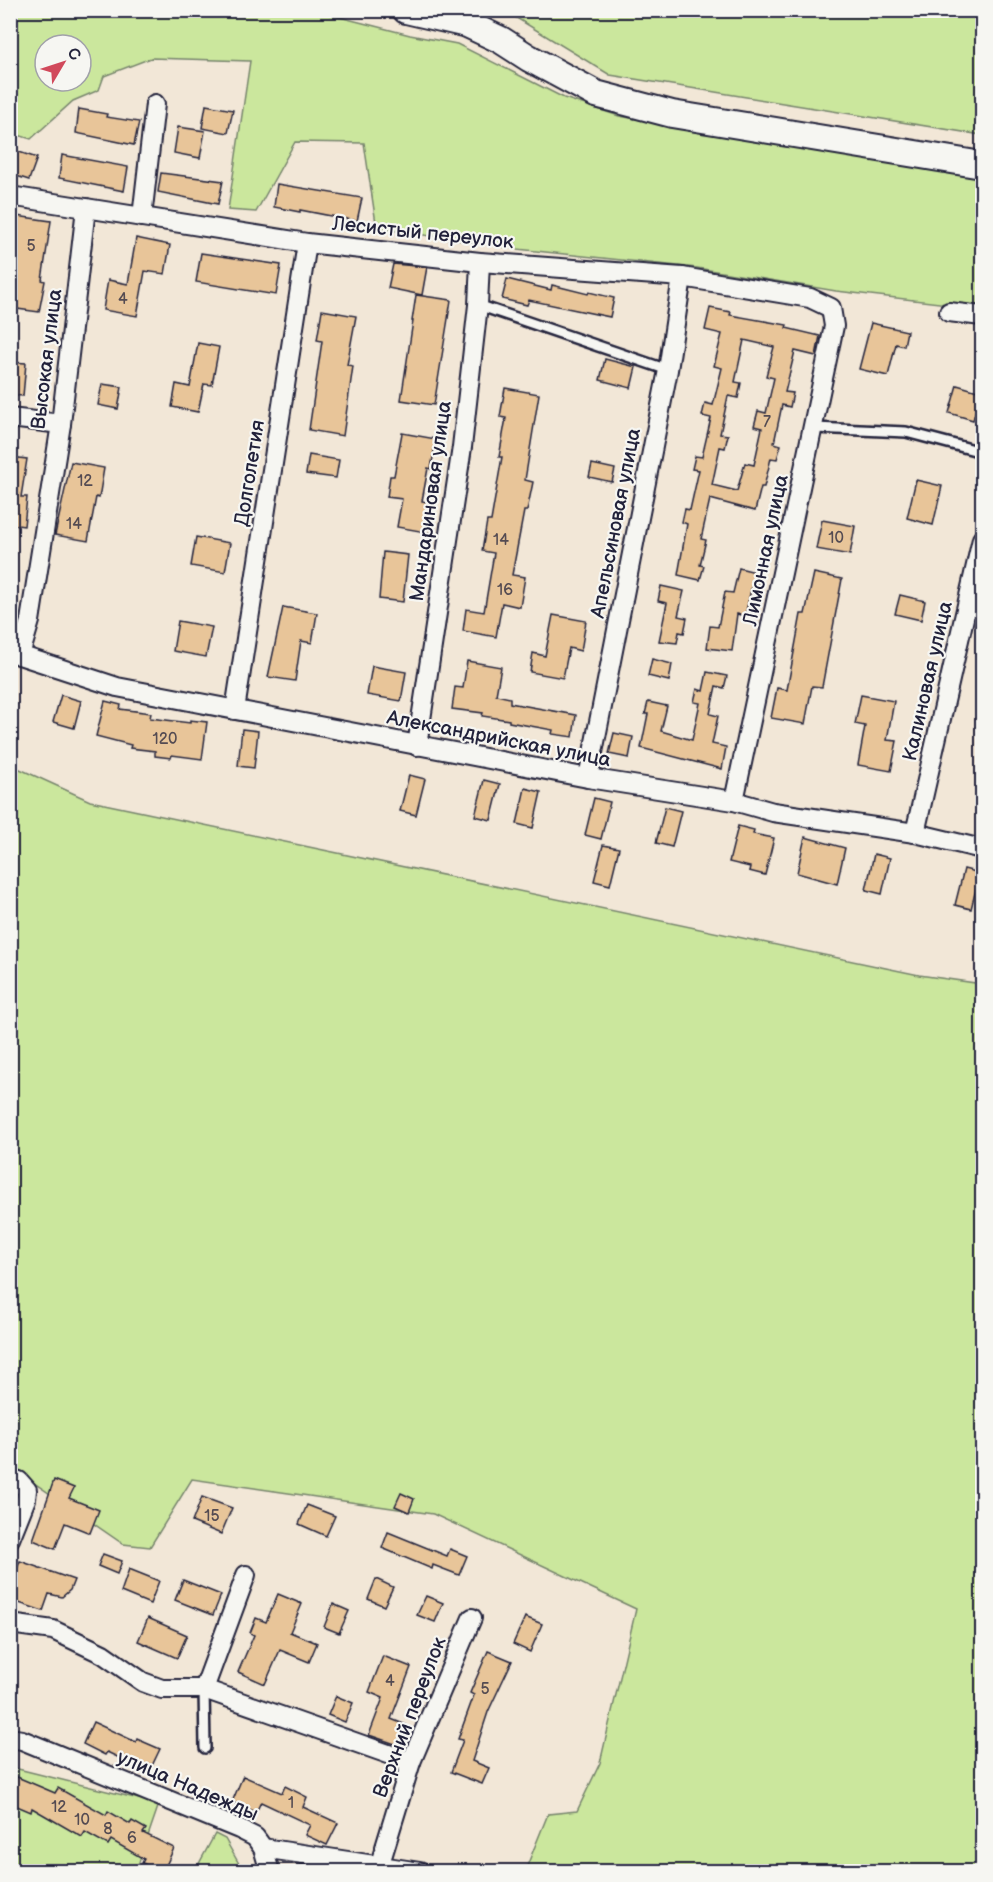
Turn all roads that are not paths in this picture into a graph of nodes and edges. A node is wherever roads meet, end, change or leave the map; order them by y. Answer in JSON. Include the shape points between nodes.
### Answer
{"nodes":[{"id":1,"x":406,"y":10,"type":"edge"},
{"id":2,"x":155,"y":104,"type":"dead end"},
{"id":3,"x":982,"y":165,"type":"edge"},
{"id":4,"x":10,"y":196,"type":"edge"},
{"id":5,"x":86,"y":208,"type":"junction"},
{"id":6,"x":142,"y":217,"type":"junction"},
{"id":7,"x":307,"y":243,"type":"junction"},
{"id":8,"x":480,"y":262,"type":"junction"},
{"id":9,"x":682,"y":277,"type":"junction"},
{"id":10,"x":478,"y":305,"type":"junction"},
{"id":11,"x":831,"y":308,"type":"joint"},
{"id":12,"x":949,"y":312,"type":"dead end"},
{"id":13,"x":982,"y":316,"type":"edge"},
{"id":14,"x":668,"y":370,"type":"junction"},
{"id":15,"x":10,"y":418,"type":"edge"},
{"id":16,"x":62,"y":424,"type":"junction"},
{"id":17,"x":814,"y":428,"type":"junction"},
{"id":18,"x":982,"y":452,"type":"edge"},
{"id":19,"x":982,"y":539,"type":"edge"},
{"id":20,"x":15,"y":654,"type":"edge"},
{"id":21,"x":235,"y":710,"type":"junction"},
{"id":22,"x":417,"y":746,"type":"junction"},
{"id":23,"x":588,"y":778,"type":"junction"},
{"id":24,"x":735,"y":801,"type":"junction"},
{"id":25,"x":915,"y":833,"type":"junction"},
{"id":26,"x":982,"y":849,"type":"edge"},
{"id":27,"x":10,"y":1478,"type":"edge"},
{"id":28,"x":10,"y":1539,"type":"edge"},
{"id":29,"x":246,"y":1575,"type":"dead end"},
{"id":30,"x":472,"y":1618,"type":"dead end"},
{"id":31,"x":10,"y":1624,"type":"edge"},
{"id":32,"x":204,"y":1689,"type":"junction"},
{"id":33,"x":10,"y":1738,"type":"edge"},
{"id":34,"x":206,"y":1748,"type":"dead end"},
{"id":35,"x":411,"y":1762,"type":"junction"},
{"id":36,"x":263,"y":1848,"type":"junction"},
{"id":37,"x":379,"y":1867,"type":"junction"},
{"id":38,"x":270,"y":1872,"type":"edge"},
{"id":39,"x":420,"y":1872,"type":"edge"}],
"edges":[{"from":1,"to":3,"type":"main road","via":[[467,24],[596,94],[672,114]]},
{"from":2,"to":6,"type":"street"},
{"from":4,"to":5,"type":"street","name":"Лесистый переулок"},
{"from":5,"to":6,"type":"street","name":"Лесистый переулок"},
{"from":5,"to":16,"type":"street","name":"Высокая улица"},
{"from":6,"to":7,"type":"street","name":"Лесистый переулок"},
{"from":7,"to":8,"type":"street","name":"Лесистый переулок"},
{"from":7,"to":21,"type":"street","name":"Долголетия"},
{"from":8,"to":9,"type":"street","name":"Лесистый переулок"},
{"from":8,"to":10,"type":"street","name":"Мандариновая улица"},
{"from":9,"to":11,"type":"street","name":"Лесистый переулок","via":[[810,298]]},
{"from":9,"to":14,"type":"street","name":"Апельсиновая улица"},
{"from":10,"to":14,"type":"lane"},
{"from":10,"to":22,"type":"street","name":"Мандариновая улица","via":[[462,447]]},
{"from":11,"to":17,"type":"street","name":"Лимонная улица","via":[[834,326]]},
{"from":12,"to":13,"type":"street"},
{"from":14,"to":23,"type":"street","name":"Апельсиновая улица"},
{"from":15,"to":16,"type":"street"},
{"from":16,"to":20,"type":"street","name":"Высокая улица","via":[[30,621]]},
{"from":17,"to":18,"type":"lane","via":[[906,432]]},
{"from":17,"to":24,"type":"street","name":"Лимонная улица"},
{"from":19,"to":25,"type":"street","name":"Калиновая улица"},
{"from":20,"to":21,"type":"street","name":"Александрийская улица","via":[[117,687]]},
{"from":21,"to":22,"type":"street","name":"Александрийская улица"},
{"from":22,"to":23,"type":"street","name":"Александрийская улица"},
{"from":23,"to":24,"type":"street","name":"Александрийская улица"},
{"from":24,"to":25,"type":"street","name":"Александрийская улица","via":[[773,812]]},
{"from":25,"to":26,"type":"street","name":"Александрийская улица"},
{"from":27,"to":28,"type":"street","via":[[20,1481],[27,1490]]},
{"from":29,"to":32,"type":"street"},
{"from":30,"to":35,"type":"street","name":"Верхний переулок"},
{"from":31,"to":32,"type":"street","via":[[52,1630],[103,1654],[142,1682],[162,1689]]},
{"from":32,"to":34,"type":"lane"},
{"from":32,"to":35,"type":"street"},
{"from":33,"to":36,"type":"street","name":"улица Надежды","via":[[239,1829],[255,1837]]},
{"from":35,"to":37,"type":"street","name":"Верхний переулок"},
{"from":36,"to":37,"type":"street","name":"улица Надежды"},
{"from":36,"to":38,"type":"street"},
{"from":37,"to":39,"type":"street","name":"улица Надежды"}]}
